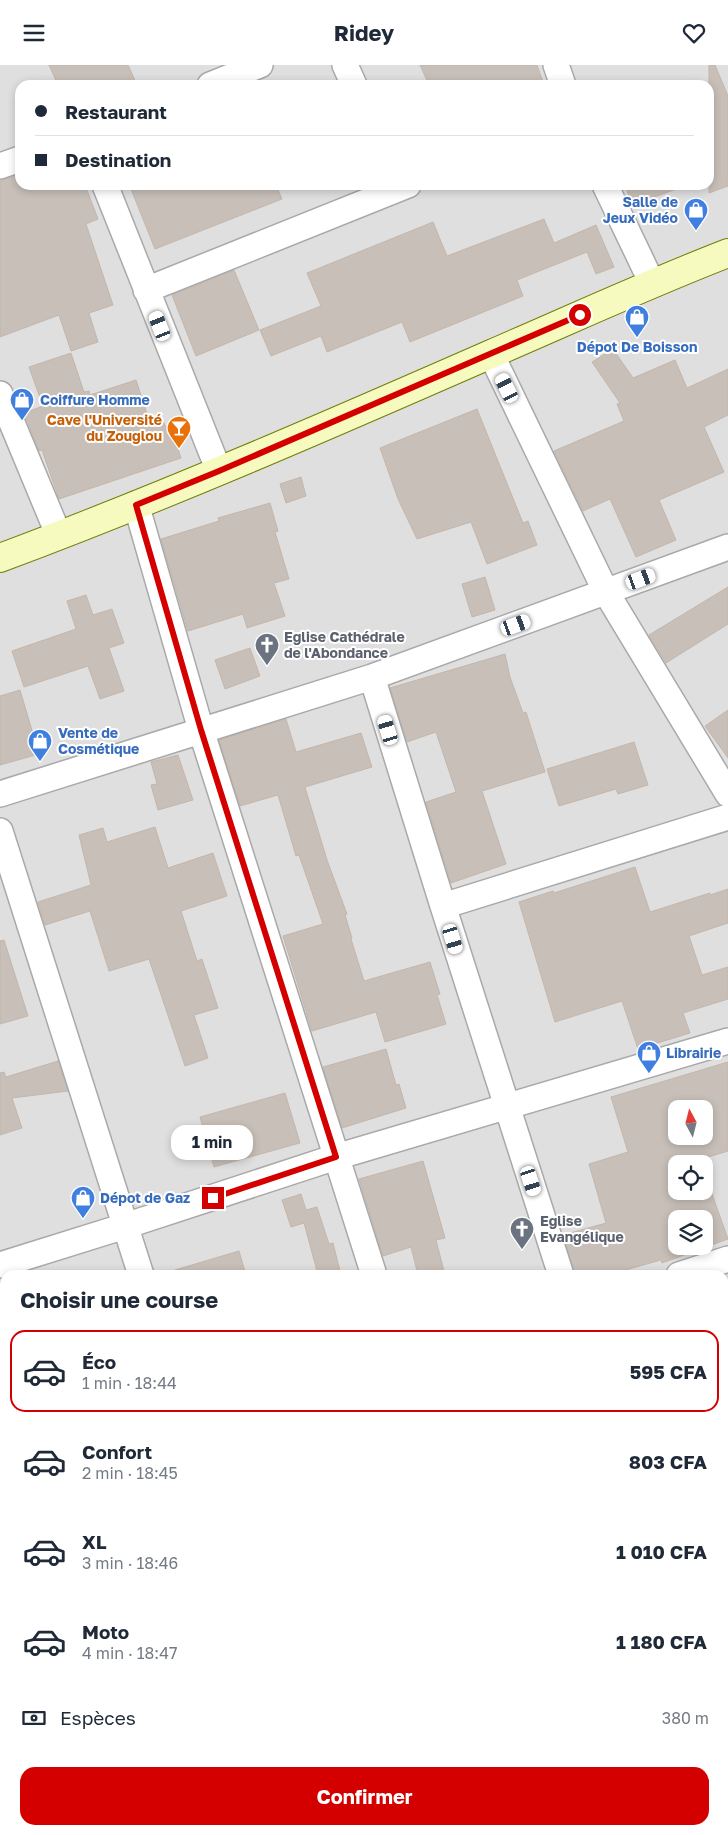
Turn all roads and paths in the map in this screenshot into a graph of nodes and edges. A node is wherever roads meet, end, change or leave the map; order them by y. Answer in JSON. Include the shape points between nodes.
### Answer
{"nodes":[{"id":1,"x":260,"y":65,"type":"edge"},
{"id":2,"x":345,"y":65,"type":"edge"},
{"id":3,"x":556,"y":65,"type":"edge"},
{"id":4,"x":222,"y":80,"type":"edge"},
{"id":5,"x":352,"y":80,"type":"edge"},
{"id":6,"x":561,"y":80,"type":"edge"},
{"id":7,"x":15,"y":161,"type":"edge"},
{"id":8,"x":0,"y":166,"type":"edge"},
{"id":9,"x":107,"y":190,"type":"edge"},
{"id":10,"x":392,"y":190,"type":"edge"},
{"id":11,"x":607,"y":190,"type":"edge"},
{"id":12,"x":728,"y":253,"type":"edge"},
{"id":13,"x":652,"y":283,"type":"junction"},
{"id":14,"x":146,"y":290,"type":"junction"},
{"id":15,"x":491,"y":354,"type":"junction"},
{"id":16,"x":0,"y":394,"type":"edge"},
{"id":17,"x":219,"y":471,"type":"junction"},
{"id":18,"x":136,"y":505,"type":"junction"},
{"id":19,"x":59,"y":536,"type":"junction"},
{"id":20,"x":728,"y":547,"type":"edge"},
{"id":21,"x":0,"y":558,"type":"edge"},
{"id":22,"x":606,"y":592,"type":"junction"},
{"id":23,"x":372,"y":677,"type":"junction"},
{"id":24,"x":201,"y":730,"type":"junction"},
{"id":25,"x":0,"y":794,"type":"edge"},
{"id":26,"x":728,"y":794,"type":"edge"},
{"id":27,"x":728,"y":817,"type":"edge"},
{"id":28,"x":0,"y":831,"type":"edge"},
{"id":29,"x":443,"y":907,"type":"junction"},
{"id":30,"x":728,"y":1041,"type":"edge"},
{"id":31,"x":508,"y":1106,"type":"junction"},
{"id":32,"x":336,"y":1157,"type":"junction"},
{"id":33,"x":125,"y":1227,"type":"junction"},
{"id":34,"x":728,"y":1259,"type":"edge"},
{"id":35,"x":0,"y":1265,"type":"edge"},
{"id":36,"x":139,"y":1270,"type":"edge"},
{"id":37,"x":372,"y":1270,"type":"edge"},
{"id":38,"x":559,"y":1270,"type":"edge"},
{"id":39,"x":694,"y":1270,"type":"edge"}],
"edges":[{"from":1,"to":4,"type":"street"},
{"from":2,"to":5,"type":"street"},
{"from":3,"to":6,"type":"street"},
{"from":7,"to":8,"type":"street"},
{"from":9,"to":14,"type":"street"},
{"from":10,"to":14,"type":"street"},
{"from":11,"to":13,"type":"street"},
{"from":12,"to":13,"type":"street"},
{"from":13,"to":15,"type":"street"},
{"from":14,"to":17,"type":"street"},
{"from":15,"to":17,"type":"street"},
{"from":15,"to":22,"type":"street"},
{"from":16,"to":19,"type":"street"},
{"from":17,"to":18,"type":"street"},
{"from":18,"to":19,"type":"street"},
{"from":18,"to":24,"type":"street"},
{"from":19,"to":21,"type":"street"},
{"from":20,"to":22,"type":"street"},
{"from":22,"to":23,"type":"street"},
{"from":22,"to":26,"type":"street"},
{"from":23,"to":24,"type":"street"},
{"from":23,"to":29,"type":"street"},
{"from":24,"to":25,"type":"street"},
{"from":24,"to":32,"type":"street"},
{"from":27,"to":29,"type":"street"},
{"from":28,"to":33,"type":"street"},
{"from":29,"to":31,"type":"street"},
{"from":30,"to":31,"type":"street"},
{"from":31,"to":32,"type":"street"},
{"from":31,"to":38,"type":"street"},
{"from":32,"to":33,"type":"street"},
{"from":32,"to":37,"type":"street"},
{"from":33,"to":35,"type":"street"},
{"from":33,"to":36,"type":"street"},
{"from":34,"to":39,"type":"street"}]}
